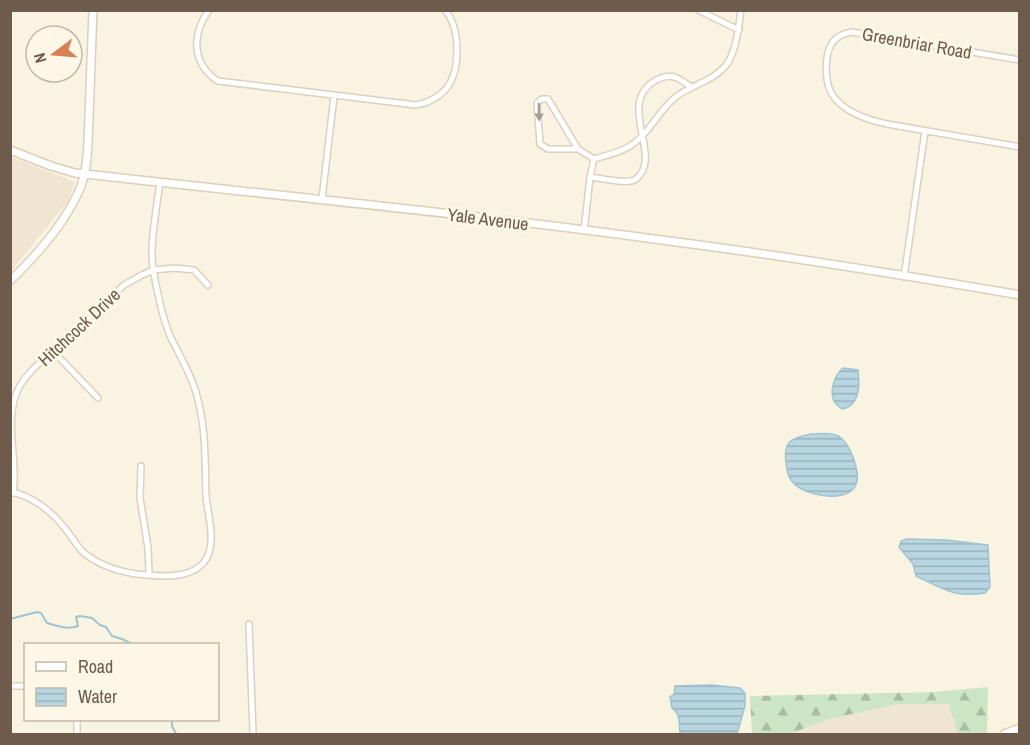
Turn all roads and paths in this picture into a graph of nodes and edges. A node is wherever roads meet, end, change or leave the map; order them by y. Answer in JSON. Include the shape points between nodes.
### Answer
{"nodes":[{"id":1,"x":93,"y":10,"type":"edge"},
{"id":2,"x":209,"y":10,"type":"edge"},
{"id":3,"x":445,"y":10,"type":"edge"},
{"id":4,"x":698,"y":10,"type":"edge"},
{"id":5,"x":741,"y":10,"type":"edge"},
{"id":6,"x":739,"y":30,"type":"junction"},
{"id":7,"x":1020,"y":60,"type":"edge"},
{"id":8,"x":691,"y":87,"type":"junction"},
{"id":9,"x":334,"y":96,"type":"junction"},
{"id":10,"x":926,"y":131,"type":"junction"},
{"id":11,"x":643,"y":136,"type":"junction"},
{"id":12,"x":1020,"y":147,"type":"edge"},
{"id":13,"x":578,"y":149,"type":"junction"},
{"id":14,"x":10,"y":150,"type":"edge"},
{"id":15,"x":594,"y":159,"type":"junction"},
{"id":16,"x":85,"y":174,"type":"junction"},
{"id":17,"x":590,"y":177,"type":"junction"},
{"id":18,"x":160,"y":182,"type":"junction"},
{"id":19,"x":322,"y":199,"type":"junction"},
{"id":20,"x":584,"y":231,"type":"junction"},
{"id":21,"x":153,"y":270,"type":"junction"},
{"id":22,"x":904,"y":277,"type":"junction"},
{"id":23,"x":10,"y":281,"type":"edge"},
{"id":24,"x":208,"y":285,"type":"dead end"},
{"id":25,"x":1020,"y":295,"type":"edge"},
{"id":26,"x":53,"y":351,"type":"junction"},
{"id":27,"x":98,"y":398,"type":"dead end"},
{"id":28,"x":141,"y":466,"type":"dead end"},
{"id":29,"x":12,"y":493,"type":"edge"},
{"id":30,"x":149,"y":574,"type":"junction"},
{"id":31,"x":249,"y":624,"type":"dead end"},
{"id":32,"x":1020,"y":728,"type":"edge"},
{"id":33,"x":253,"y":735,"type":"edge"},
{"id":34,"x":1004,"y":735,"type":"edge"}],
"edges":[{"from":1,"to":16,"type":"street"},
{"from":2,"to":9,"type":"street","via":[[199,29],[198,51],[204,69],[218,81]]},
{"from":3,"to":9,"type":"street","via":[[454,25],[457,48],[451,80],[440,94],[416,105]]},
{"from":4,"to":6,"type":"street"},
{"from":5,"to":6,"type":"street"},
{"from":6,"to":8,"type":"street","via":[[727,64]]},
{"from":7,"to":10,"type":"street","name":"Greenbriar Road","via":[[861,32],[845,33],[833,42],[826,80],[841,105],[868,119]]},
{"from":8,"to":11,"type":"street","via":[[674,98]]},
{"from":8,"to":11,"type":"street","via":[[676,76],[663,76],[650,83],[640,97],[638,119]]},
{"from":9,"to":19,"type":"street"},
{"from":10,"to":12,"type":"street"},
{"from":10,"to":22,"type":"street"},
{"from":11,"to":15,"type":"street","via":[[632,145]]},
{"from":11,"to":17,"type":"street","via":[[645,157],[637,178],[630,182]]},
{"from":13,"to":13,"type":"street","one_way":true,"via":[[548,99],[537,103],[540,144],[548,149]]},
{"from":13,"to":15,"type":"street"},
{"from":14,"to":16,"type":"street","name":"Yale Avenue"},
{"from":15,"to":17,"type":"street"},
{"from":16,"to":18,"type":"street","name":"Yale Avenue"},
{"from":16,"to":23,"type":"street","via":[[61,222]]},
{"from":17,"to":20,"type":"street"},
{"from":18,"to":19,"type":"street","name":"Yale Avenue"},
{"from":18,"to":21,"type":"street","via":[[153,227]]},
{"from":19,"to":20,"type":"street","name":"Yale Avenue"},
{"from":20,"to":22,"type":"street","name":"Yale Avenue","via":[[795,258]]},
{"from":21,"to":24,"type":"street","name":"Hitchcock Drive","via":[[194,270]]},
{"from":21,"to":26,"type":"street","name":"Hitchcock Drive","via":[[124,285]]},
{"from":21,"to":30,"type":"street","via":[[164,318],[198,399],[211,541],[206,559],[194,570],[177,576]]},
{"from":22,"to":25,"type":"street","name":"Yale Avenue"},
{"from":26,"to":27,"type":"street"},
{"from":26,"to":29,"type":"street","name":"Hitchcock Drive","via":[[21,383],[13,404]]},
{"from":28,"to":30,"type":"street","via":[[140,498]]},
{"from":29,"to":30,"type":"street","via":[[49,511],[83,552],[110,569]]},
{"from":31,"to":33,"type":"street"},
{"from":32,"to":34,"type":"street"}]}
